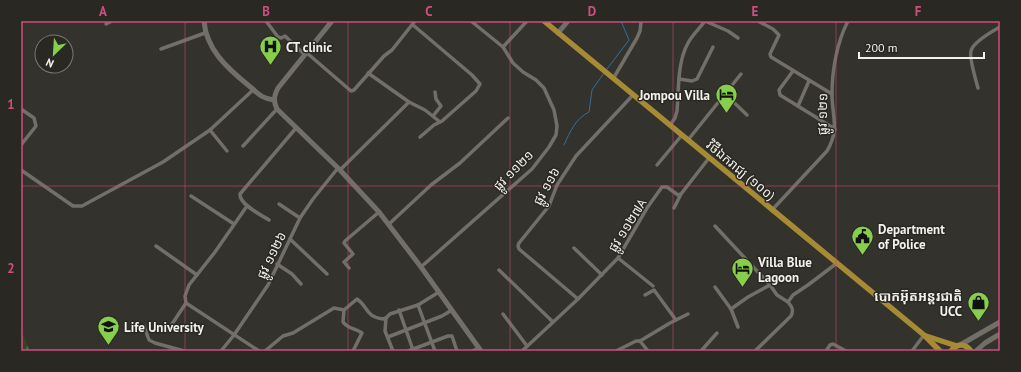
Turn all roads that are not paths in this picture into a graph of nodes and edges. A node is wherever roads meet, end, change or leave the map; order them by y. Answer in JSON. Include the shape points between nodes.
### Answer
{"nodes":[{"id":1,"x":112,"y":21,"type":"edge"},
{"id":2,"x":204,"y":21,"type":"edge"},
{"id":3,"x":266,"y":21,"type":"edge"},
{"id":4,"x":332,"y":21,"type":"edge"},
{"id":5,"x":471,"y":21,"type":"edge"},
{"id":6,"x":527,"y":21,"type":"edge"},
{"id":7,"x":544,"y":21,"type":"edge"},
{"id":8,"x":568,"y":21,"type":"edge"},
{"id":9,"x":705,"y":21,"type":"edge"},
{"id":10,"x":758,"y":21,"type":"edge"},
{"id":11,"x":848,"y":21,"type":"edge"},
{"id":12,"x":641,"y":22,"type":"dead end"},
{"id":13,"x":414,"y":23,"type":"edge"},
{"id":14,"x":106,"y":24,"type":"dead end"},
{"id":15,"x":1000,"y":27,"type":"edge"},
{"id":16,"x":205,"y":33,"type":"junction"},
{"id":17,"x":558,"y":33,"type":"junction"},
{"id":18,"x":738,"y":38,"type":"dead end"},
{"id":19,"x":503,"y":47,"type":"junction"},
{"id":20,"x":713,"y":47,"type":"dead end"},
{"id":21,"x":162,"y":49,"type":"dead end"},
{"id":22,"x":306,"y":54,"type":"junction"},
{"id":23,"x":793,"y":71,"type":"junction"},
{"id":24,"x":368,"y":73,"type":"junction"},
{"id":25,"x":741,"y":74,"type":"dead end"},
{"id":26,"x":611,"y":77,"type":"junction"},
{"id":27,"x":679,"y":79,"type":"junction"},
{"id":28,"x":809,"y":81,"type":"junction"},
{"id":29,"x":978,"y":88,"type":"dead end"},
{"id":30,"x":254,"y":89,"type":"junction"},
{"id":31,"x":435,"y":92,"type":"dead end"},
{"id":32,"x":725,"y":94,"type":"junction"},
{"id":33,"x":832,"y":94,"type":"junction"},
{"id":34,"x":633,"y":95,"type":"junction"},
{"id":35,"x":274,"y":100,"type":"junction"},
{"id":36,"x":409,"y":102,"type":"junction"},
{"id":37,"x":798,"y":106,"type":"junction"},
{"id":38,"x":21,"y":109,"type":"edge"},
{"id":39,"x":278,"y":109,"type":"junction"},
{"id":40,"x":748,"y":115,"type":"dead end"},
{"id":41,"x":433,"y":116,"type":"junction"},
{"id":42,"x":508,"y":118,"type":"dead end"},
{"id":43,"x":440,"y":122,"type":"junction"},
{"id":44,"x":670,"y":125,"type":"junction"},
{"id":45,"x":296,"y":128,"type":"junction"},
{"id":46,"x":835,"y":129,"type":"junction"},
{"id":47,"x":210,"y":130,"type":"junction"},
{"id":48,"x":682,"y":135,"type":"junction"},
{"id":49,"x":420,"y":137,"type":"dead end"},
{"id":50,"x":688,"y":140,"type":"junction"},
{"id":51,"x":21,"y":145,"type":"edge"},
{"id":52,"x":243,"y":146,"type":"dead end"},
{"id":53,"x":227,"y":151,"type":"dead end"},
{"id":54,"x":709,"y":158,"type":"junction"},
{"id":55,"x":657,"y":166,"type":"dead end"},
{"id":56,"x":339,"y":169,"type":"junction"},
{"id":57,"x":21,"y":170,"type":"edge"},
{"id":58,"x":681,"y":194,"type":"junction"},
{"id":59,"x":191,"y":196,"type":"dead end"},
{"id":60,"x":279,"y":204,"type":"dead end"},
{"id":61,"x":247,"y":206,"type":"junction"},
{"id":62,"x":674,"y":208,"type":"dead end"},
{"id":63,"x":772,"y":210,"type":"junction"},
{"id":64,"x":379,"y":212,"type":"junction"},
{"id":65,"x":300,"y":218,"type":"junction"},
{"id":66,"x":269,"y":220,"type":"dead end"},
{"id":67,"x":234,"y":224,"type":"junction"},
{"id":68,"x":389,"y":224,"type":"junction"},
{"id":69,"x":715,"y":226,"type":"dead end"},
{"id":70,"x":290,"y":239,"type":"junction"},
{"id":71,"x":156,"y":246,"type":"dead end"},
{"id":72,"x":574,"y":248,"type":"dead end"},
{"id":73,"x":618,"y":258,"type":"junction"},
{"id":74,"x":837,"y":263,"type":"junction"},
{"id":75,"x":277,"y":264,"type":"junction"},
{"id":76,"x":421,"y":267,"type":"junction"},
{"id":77,"x":349,"y":268,"type":"dead end"},
{"id":78,"x":499,"y":270,"type":"dead end"},
{"id":79,"x":327,"y":274,"type":"dead end"},
{"id":80,"x":197,"y":275,"type":"junction"},
{"id":81,"x":602,"y":275,"type":"junction"},
{"id":82,"x":301,"y":284,"type":"dead end"},
{"id":83,"x":770,"y":285,"type":"junction"},
{"id":84,"x":653,"y":286,"type":"dead end"},
{"id":85,"x":715,"y":287,"type":"dead end"},
{"id":86,"x":439,"y":292,"type":"junction"},
{"id":87,"x":646,"y":295,"type":"dead end"},
{"id":88,"x":578,"y":299,"type":"junction"},
{"id":89,"x":788,"y":302,"type":"junction"},
{"id":90,"x":186,"y":303,"type":"junction"},
{"id":91,"x":418,"y":305,"type":"junction"},
{"id":92,"x":730,"y":309,"type":"junction"},
{"id":93,"x":344,"y":310,"type":"junction"},
{"id":94,"x":399,"y":310,"type":"junction"},
{"id":95,"x":452,"y":310,"type":"junction"},
{"id":96,"x":503,"y":314,"type":"dead end"},
{"id":97,"x":688,"y":314,"type":"dead end"},
{"id":98,"x":386,"y":318,"type":"junction"},
{"id":99,"x":676,"y":320,"type":"junction"},
{"id":100,"x":553,"y":322,"type":"junction"},
{"id":101,"x":1000,"y":322,"type":"edge"},
{"id":102,"x":426,"y":323,"type":"junction"},
{"id":103,"x":144,"y":326,"type":"dead end"},
{"id":104,"x":738,"y":327,"type":"dead end"},
{"id":105,"x":168,"y":330,"type":"dead end"},
{"id":106,"x":406,"y":330,"type":"junction"},
{"id":107,"x":985,"y":331,"type":"junction"},
{"id":108,"x":717,"y":333,"type":"dead end"},
{"id":109,"x":1000,"y":334,"type":"edge"},
{"id":110,"x":234,"y":335,"type":"junction"},
{"id":111,"x":924,"y":335,"type":"junction"},
{"id":112,"x":388,"y":337,"type":"junction"},
{"id":113,"x":991,"y":339,"type":"junction"},
{"id":114,"x":640,"y":341,"type":"junction"},
{"id":115,"x":433,"y":342,"type":"junction"},
{"id":116,"x":958,"y":345,"type":"junction"},
{"id":117,"x":527,"y":346,"type":"junction"},
{"id":118,"x":413,"y":350,"type":"edge"},
{"id":119,"x":480,"y":350,"type":"edge"},
{"id":120,"x":184,"y":351,"type":"edge"},
{"id":121,"x":221,"y":351,"type":"edge"},
{"id":122,"x":259,"y":351,"type":"edge"},
{"id":123,"x":265,"y":351,"type":"edge"},
{"id":124,"x":353,"y":351,"type":"edge"},
{"id":125,"x":393,"y":351,"type":"edge"},
{"id":126,"x":408,"y":351,"type":"edge"},
{"id":127,"x":435,"y":351,"type":"edge"},
{"id":128,"x":457,"y":351,"type":"edge"},
{"id":129,"x":472,"y":351,"type":"edge"},
{"id":130,"x":522,"y":351,"type":"edge"},
{"id":131,"x":616,"y":351,"type":"edge"},
{"id":132,"x":648,"y":351,"type":"edge"},
{"id":133,"x":701,"y":351,"type":"edge"},
{"id":134,"x":755,"y":351,"type":"edge"},
{"id":135,"x":826,"y":351,"type":"edge"},
{"id":136,"x":846,"y":351,"type":"edge"},
{"id":137,"x":912,"y":351,"type":"edge"},
{"id":138,"x":940,"y":351,"type":"edge"},
{"id":139,"x":951,"y":351,"type":"edge"},
{"id":140,"x":971,"y":351,"type":"edge"},
{"id":141,"x":976,"y":351,"type":"edge"}],
"edges":[{"from":1,"to":14,"type":"street"},
{"from":2,"to":16,"type":"main road"},
{"from":3,"to":22,"type":"street","via":[[278,37],[285,36]]},
{"from":4,"to":22,"type":"main road"},
{"from":5,"to":19,"type":"street","name":"ផ្លូវ ១១២១"},
{"from":6,"to":19,"type":"street"},
{"from":7,"to":17,"type":"main road","name":"វិថីឯករាជ្យ (១០០)"},
{"from":8,"to":17,"type":"main road"},
{"from":9,"to":18,"type":"street"},
{"from":9,"to":27,"type":"street","via":[[688,42]]},
{"from":10,"to":23,"type":"street","via":[[779,35],[770,55]]},
{"from":11,"to":33,"type":"street","name":"ផ្លូវ ១២១","via":[[835,64]]},
{"from":12,"to":26,"type":"street","via":[[637,38]]},
{"from":13,"to":24,"type":"street","via":[[392,50]]},
{"from":13,"to":43,"type":"street","via":[[480,84],[476,91]]},
{"from":15,"to":29,"type":"street","via":[[971,50]]},
{"from":16,"to":21,"type":"street"},
{"from":16,"to":30,"type":"main road","via":[[212,47],[230,70]]},
{"from":17,"to":26,"type":"main road","name":"វិថីឯករាជ្យ (១០០)"},
{"from":19,"to":76,"type":"street","name":"ផ្លូវ ១១២១","via":[[513,63],[544,88],[554,110],[558,126],[556,135],[532,169]]},
{"from":20,"to":27,"type":"street","via":[[698,79]]},
{"from":22,"to":24,"type":"street","via":[[351,91]]},
{"from":22,"to":35,"type":"main road","via":[[278,88]]},
{"from":23,"to":28,"type":"street"},
{"from":23,"to":37,"type":"street","via":[[779,92]]},
{"from":24,"to":36,"type":"street"},
{"from":25,"to":32,"type":"street"},
{"from":26,"to":34,"type":"main road","name":"វិថីឯករាជ្យ (១០០)"},
{"from":27,"to":44,"type":"street","via":[[677,111]]},
{"from":28,"to":33,"type":"street"},
{"from":28,"to":37,"type":"street"},
{"from":30,"to":35,"type":"main road","via":[[263,98]]},
{"from":30,"to":47,"type":"street"},
{"from":31,"to":41,"type":"street","via":[[441,106]]},
{"from":32,"to":40,"type":"street"},
{"from":32,"to":50,"type":"street"},
{"from":33,"to":46,"type":"street","name":"ផ្លូវ ១២១"},
{"from":34,"to":44,"type":"main road","name":"វិថីឯករាជ្យ (១០០)"},
{"from":34,"to":88,"type":"street","name":"ផ្លូវ ១១៦","via":[[576,156],[557,185],[549,206],[518,246]]},
{"from":35,"to":39,"type":"main road"},
{"from":36,"to":41,"type":"street"},
{"from":36,"to":56,"type":"street","name":"ផ្លូវ ១១២៦"},
{"from":37,"to":46,"type":"street"},
{"from":38,"to":51,"type":"street","via":[[34,118],[36,126]]},
{"from":39,"to":45,"type":"main road"},
{"from":39,"to":52,"type":"street"},
{"from":41,"to":43,"type":"street"},
{"from":42,"to":68,"type":"street"},
{"from":43,"to":49,"type":"street"},
{"from":44,"to":48,"type":"main road","name":"វិថីឯករាជ្យ (១០០)"},
{"from":45,"to":56,"type":"main road"},
{"from":45,"to":61,"type":"street","via":[[240,194]]},
{"from":46,"to":63,"type":"street","name":"ផ្លូវ ១២១","via":[[827,151]]},
{"from":47,"to":53,"type":"street"},
{"from":47,"to":57,"type":"street","via":[[163,162],[82,206],[73,206]]},
{"from":48,"to":50,"type":"main road","name":"វិថីឯករាជ្យ (១០០)"},
{"from":48,"to":55,"type":"street"},
{"from":50,"to":54,"type":"main road","name":"វិថីឯករាជ្យ (១០០)"},
{"from":54,"to":58,"type":"street"},
{"from":54,"to":63,"type":"main road","name":"វិថីឯករាជ្យ (១០០)"},
{"from":56,"to":64,"type":"main road"},
{"from":56,"to":65,"type":"street","name":"ផ្លូវ ១១២៦"},
{"from":58,"to":62,"type":"street"},
{"from":58,"to":73,"type":"street","name":"ផ្លូវ ១១២៧A","via":[[678,195],[668,187],[662,187]]},
{"from":59,"to":67,"type":"street"},
{"from":60,"to":65,"type":"street"},
{"from":61,"to":66,"type":"street"},
{"from":61,"to":67,"type":"street"},
{"from":63,"to":74,"type":"main road","name":"វិថីឯករាជ្យ (១០០)"},
{"from":64,"to":68,"type":"main road"},
{"from":64,"to":77,"type":"street","via":[[345,241],[353,254],[344,262]]},
{"from":65,"to":70,"type":"street","name":"ផ្លូវ ១១២៦"},
{"from":67,"to":80,"type":"street"},
{"from":68,"to":76,"type":"main road"},
{"from":69,"to":83,"type":"street"},
{"from":70,"to":75,"type":"street","name":"ផ្លូវ ១១២៦"},
{"from":70,"to":79,"type":"street"},
{"from":71,"to":80,"type":"street"},
{"from":72,"to":81,"type":"street"},
{"from":73,"to":81,"type":"street","name":"ផ្លូវ ១១២៧A"},
{"from":73,"to":84,"type":"street"},
{"from":74,"to":89,"type":"street","via":[[793,295]]},
{"from":74,"to":111,"type":"main road","name":"វិថីឯករាជ្យ (១០០)"},
{"from":75,"to":82,"type":"street"},
{"from":75,"to":110,"type":"street","name":"ផ្លូវ ១១២៦","via":[[268,285]]},
{"from":76,"to":86,"type":"main road"},
{"from":78,"to":100,"type":"street"},
{"from":80,"to":90,"type":"street","via":[[189,285]]},
{"from":81,"to":88,"type":"street","name":"ផ្លូវ ១១២៧A"},
{"from":83,"to":89,"type":"street","via":[[777,295]]},
{"from":83,"to":92,"type":"street"},
{"from":85,"to":92,"type":"street"},
{"from":86,"to":91,"type":"street"},
{"from":86,"to":95,"type":"main road"},
{"from":87,"to":99,"type":"street","via":[[654,290]]},
{"from":88,"to":100,"type":"street","name":"ផ្លូវ ១១២៧A"},
{"from":89,"to":134,"type":"street","via":[[792,307],[791,316]]},
{"from":90,"to":105,"type":"street"},
{"from":90,"to":110,"type":"street"},
{"from":91,"to":94,"type":"street"},
{"from":91,"to":102,"type":"street"},
{"from":92,"to":104,"type":"street"},
{"from":93,"to":98,"type":"street","via":[[357,299],[370,315],[383,320]]},
{"from":93,"to":123,"type":"street","via":[[334,308],[294,333],[283,336]]},
{"from":93,"to":124,"type":"street","via":[[345,325],[362,333]]},
{"from":94,"to":98,"type":"street"},
{"from":94,"to":106,"type":"street"},
{"from":95,"to":102,"type":"street"},
{"from":95,"to":119,"type":"main road"},
{"from":96,"to":117,"type":"street"},
{"from":97,"to":99,"type":"street"},
{"from":98,"to":112,"type":"street"},
{"from":99,"to":114,"type":"street"},
{"from":100,"to":117,"type":"street","name":"ផ្លូវ ១១២៧A"},
{"from":101,"to":107,"type":"main road"},
{"from":102,"to":106,"type":"street"},
{"from":102,"to":115,"type":"street"},
{"from":103,"to":120,"type":"street","via":[[154,343]]},
{"from":106,"to":112,"type":"street"},
{"from":106,"to":118,"type":"street"},
{"from":107,"to":113,"type":"main road"},
{"from":107,"to":116,"type":"main road"},
{"from":108,"to":133,"type":"street"},
{"from":109,"to":113,"type":"main road"},
{"from":110,"to":121,"type":"street","name":"ផ្លូវ ១១២៦"},
{"from":110,"to":122,"type":"street"},
{"from":111,"to":116,"type":"main road"},
{"from":111,"to":137,"type":"street"},
{"from":111,"to":138,"type":"main road","name":"វិថីឯករាជ្យ (១០០)"},
{"from":112,"to":125,"type":"street"},
{"from":113,"to":141,"type":"main road"},
{"from":114,"to":131,"type":"street"},
{"from":114,"to":132,"type":"street"},
{"from":115,"to":118,"type":"street"},
{"from":115,"to":127,"type":"street"},
{"from":115,"to":128,"type":"street","via":[[452,336]]},
{"from":116,"to":139,"type":"main road"},
{"from":116,"to":140,"type":"main road","via":[[968,347]]},
{"from":117,"to":130,"type":"street","name":"ផ្លូវ ១១២៧A"},
{"from":118,"to":126,"type":"street"},
{"from":119,"to":129,"type":"street"},
{"from":135,"to":136,"type":"street","via":[[833,344]]}]}
